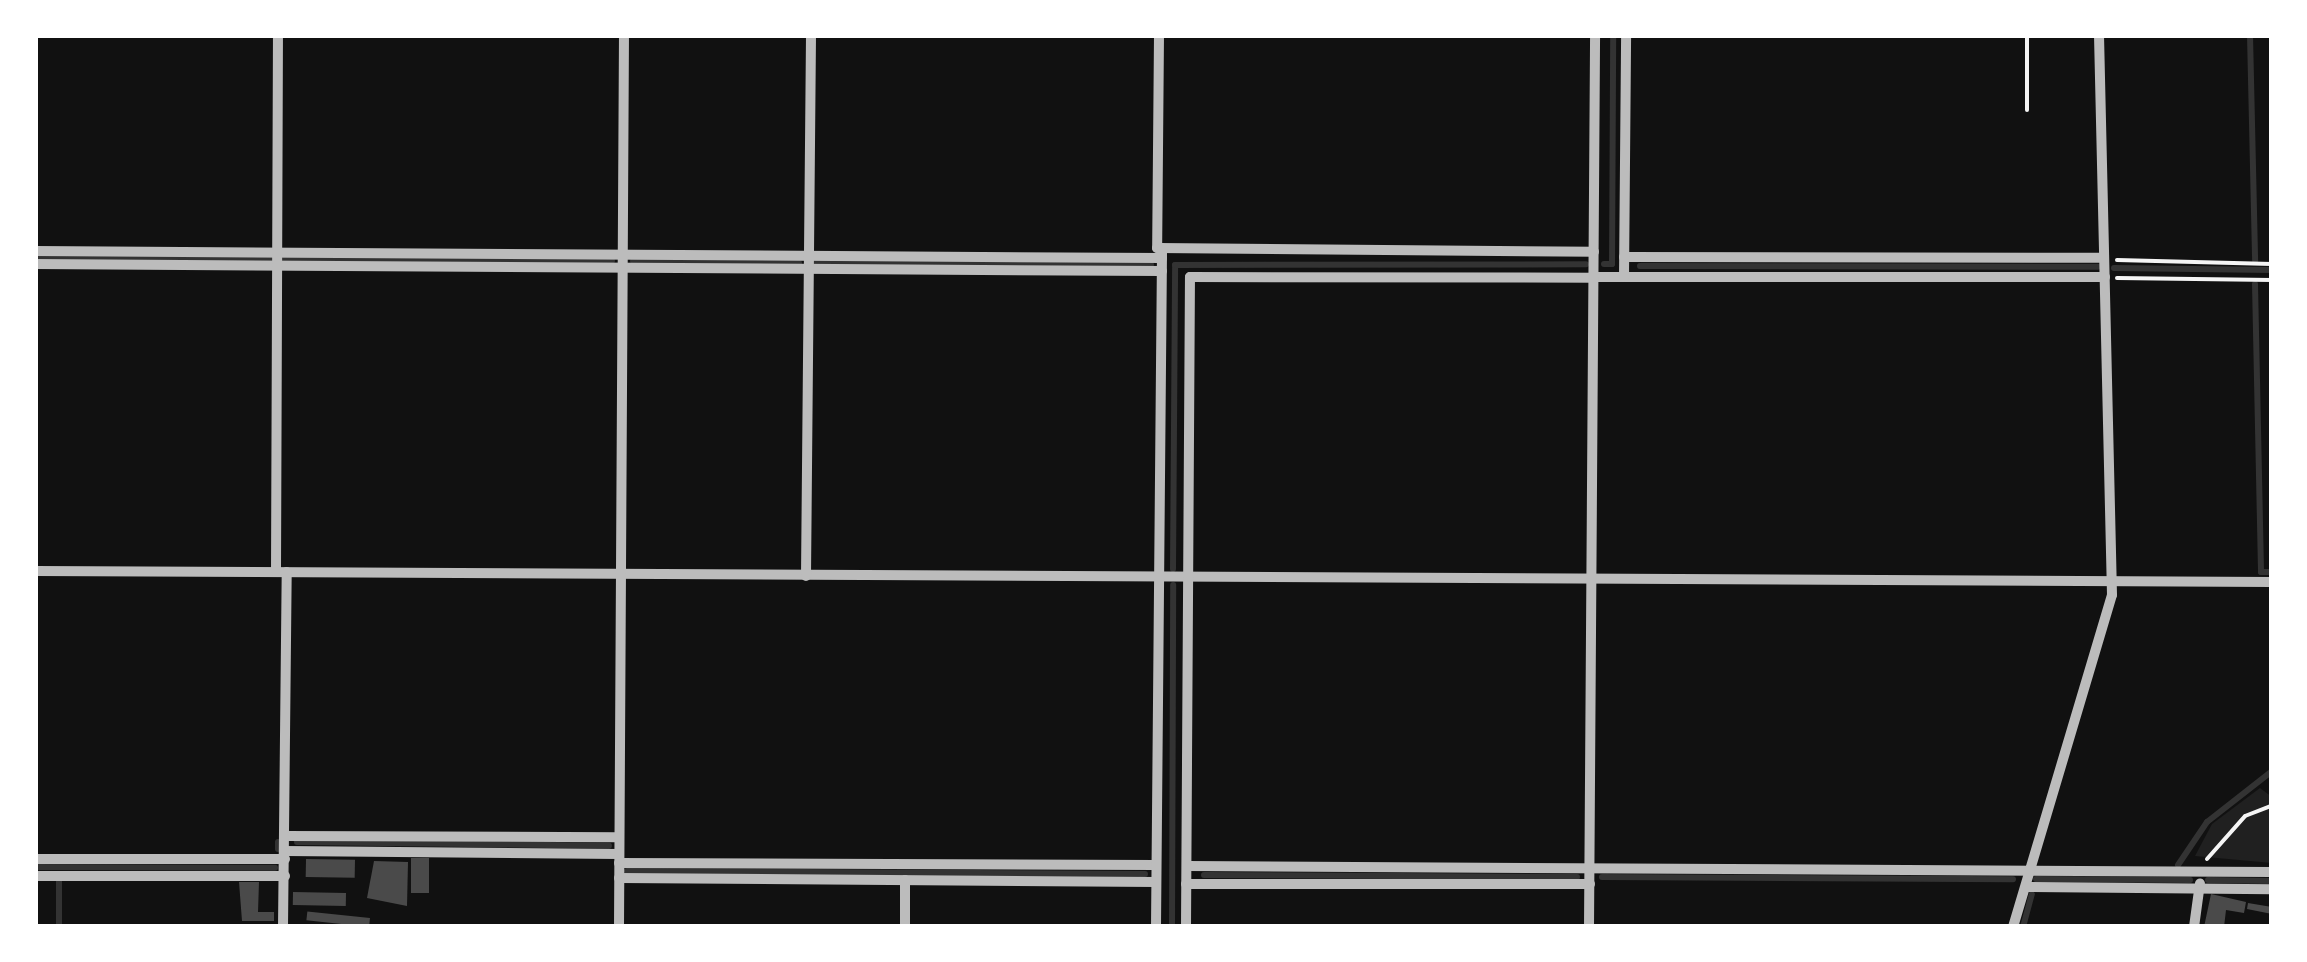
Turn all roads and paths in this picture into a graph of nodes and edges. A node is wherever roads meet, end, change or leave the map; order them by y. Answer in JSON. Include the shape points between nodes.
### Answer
{"nodes":[{"id":1,"x":278,"y":35,"type":"edge"},
{"id":2,"x":624,"y":35,"type":"edge"},
{"id":3,"x":811,"y":35,"type":"edge"},
{"id":4,"x":1159,"y":35,"type":"edge"},
{"id":5,"x":1595,"y":35,"type":"edge"},
{"id":6,"x":1626,"y":35,"type":"edge"},
{"id":7,"x":2027,"y":35,"type":"edge"},
{"id":8,"x":2099,"y":35,"type":"edge"},
{"id":9,"x":2027,"y":110,"type":"dead end"},
{"id":10,"x":35,"y":251,"type":"edge"},
{"id":11,"x":277,"y":252,"type":"junction"},
{"id":12,"x":1594,"y":252,"type":"junction"},
{"id":13,"x":1162,"y":253,"type":"junction"},
{"id":14,"x":622,"y":255,"type":"junction"},
{"id":15,"x":809,"y":256,"type":"junction"},
{"id":16,"x":1624,"y":257,"type":"junction"},
{"id":17,"x":2104,"y":259,"type":"junction"},
{"id":18,"x":35,"y":264,"type":"edge"},
{"id":19,"x":2272,"y":264,"type":"edge"},
{"id":20,"x":277,"y":266,"type":"junction"},
{"id":21,"x":622,"y":268,"type":"junction"},
{"id":22,"x":809,"y":269,"type":"junction"},
{"id":23,"x":1162,"y":271,"type":"junction"},
{"id":24,"x":1624,"y":276,"type":"junction"},
{"id":25,"x":1594,"y":277,"type":"junction"},
{"id":26,"x":2104,"y":278,"type":"junction"},
{"id":27,"x":2272,"y":280,"type":"edge"},
{"id":28,"x":35,"y":571,"type":"edge"},
{"id":29,"x":281,"y":572,"type":"junction"},
{"id":30,"x":620,"y":575,"type":"junction"},
{"id":31,"x":806,"y":576,"type":"junction"},
{"id":32,"x":1157,"y":576,"type":"junction"},
{"id":33,"x":1188,"y":576,"type":"junction"},
{"id":34,"x":2112,"y":580,"type":"junction"},
{"id":35,"x":1592,"y":581,"type":"junction"},
{"id":36,"x":2272,"y":582,"type":"edge"},
{"id":37,"x":2271,"y":806,"type":"edge"},
{"id":38,"x":285,"y":836,"type":"junction"},
{"id":39,"x":619,"y":837,"type":"junction"},
{"id":40,"x":285,"y":855,"type":"junction"},
{"id":41,"x":35,"y":859,"type":"edge"},
{"id":42,"x":619,"y":859,"type":"junction"},
{"id":43,"x":1156,"y":864,"type":"junction"},
{"id":44,"x":1186,"y":866,"type":"junction"},
{"id":45,"x":1590,"y":868,"type":"junction"},
{"id":46,"x":2030,"y":871,"type":"junction"},
{"id":47,"x":2202,"y":872,"type":"junction"},
{"id":48,"x":2272,"y":872,"type":"edge"},
{"id":49,"x":35,"y":876,"type":"edge"},
{"id":50,"x":285,"y":876,"type":"junction"},
{"id":51,"x":619,"y":878,"type":"junction"},
{"id":52,"x":906,"y":880,"type":"junction"},
{"id":53,"x":1156,"y":882,"type":"junction"},
{"id":54,"x":1186,"y":884,"type":"junction"},
{"id":55,"x":1590,"y":884,"type":"junction"},
{"id":56,"x":2026,"y":887,"type":"junction"},
{"id":57,"x":2199,"y":889,"type":"junction"},
{"id":58,"x":2272,"y":890,"type":"edge"},
{"id":59,"x":283,"y":927,"type":"edge"},
{"id":60,"x":619,"y":927,"type":"edge"},
{"id":61,"x":905,"y":927,"type":"edge"},
{"id":62,"x":1156,"y":927,"type":"edge"},
{"id":63,"x":1186,"y":927,"type":"edge"},
{"id":64,"x":1590,"y":927,"type":"edge"},
{"id":65,"x":2014,"y":927,"type":"edge"},
{"id":66,"x":2194,"y":927,"type":"edge"}],
"edges":[{"from":1,"to":11,"type":"street"},
{"from":2,"to":14,"type":"street"},
{"from":3,"to":15,"type":"street"},
{"from":4,"to":13,"type":"street"},
{"from":5,"to":12,"type":"street"},
{"from":6,"to":16,"type":"street"},
{"from":7,"to":9,"type":"path"},
{"from":8,"to":17,"type":"street"},
{"from":10,"to":11,"type":"street"},
{"from":11,"to":14,"type":"street"},
{"from":11,"to":20,"type":"street"},
{"from":12,"to":13,"type":"street"},
{"from":12,"to":25,"type":"street"},
{"from":13,"to":15,"type":"street"},
{"from":13,"to":23,"type":"street"},
{"from":14,"to":15,"type":"street"},
{"from":14,"to":21,"type":"street"},
{"from":15,"to":22,"type":"street"},
{"from":16,"to":17,"type":"street"},
{"from":16,"to":24,"type":"street"},
{"from":17,"to":19,"type":"path"},
{"from":17,"to":26,"type":"street"},
{"from":18,"to":20,"type":"street"},
{"from":20,"to":21,"type":"street"},
{"from":20,"to":29,"type":"street"},
{"from":21,"to":22,"type":"street"},
{"from":21,"to":30,"type":"street"},
{"from":22,"to":23,"type":"street"},
{"from":22,"to":31,"type":"street"},
{"from":23,"to":32,"type":"street"},
{"from":24,"to":25,"type":"street"},
{"from":24,"to":26,"type":"street"},
{"from":25,"to":33,"type":"street","via":[[1190,277]]},
{"from":25,"to":35,"type":"street"},
{"from":26,"to":27,"type":"path"},
{"from":26,"to":34,"type":"street"},
{"from":28,"to":29,"type":"street"},
{"from":29,"to":30,"type":"street"},
{"from":29,"to":38,"type":"street"},
{"from":30,"to":31,"type":"street"},
{"from":30,"to":39,"type":"street"},
{"from":31,"to":32,"type":"street"},
{"from":32,"to":33,"type":"street"},
{"from":32,"to":43,"type":"street"},
{"from":33,"to":35,"type":"street"},
{"from":33,"to":44,"type":"street"},
{"from":34,"to":35,"type":"street"},
{"from":34,"to":36,"type":"street"},
{"from":34,"to":46,"type":"street"},
{"from":35,"to":45,"type":"street"},
{"from":37,"to":47,"type":"path","via":[[2245,816]]},
{"from":38,"to":39,"type":"street"},
{"from":38,"to":40,"type":"street"},
{"from":39,"to":42,"type":"street"},
{"from":40,"to":41,"type":"street"},
{"from":40,"to":42,"type":"street"},
{"from":40,"to":50,"type":"street"},
{"from":42,"to":43,"type":"street"},
{"from":42,"to":51,"type":"street"},
{"from":43,"to":53,"type":"street"},
{"from":44,"to":45,"type":"street"},
{"from":44,"to":54,"type":"street"},
{"from":45,"to":46,"type":"street"},
{"from":45,"to":55,"type":"street"},
{"from":46,"to":47,"type":"street"},
{"from":46,"to":56,"type":"street"},
{"from":47,"to":48,"type":"street"},
{"from":47,"to":57,"type":"street"},
{"from":49,"to":50,"type":"street"},
{"from":50,"to":59,"type":"street"},
{"from":51,"to":52,"type":"street"},
{"from":51,"to":60,"type":"street"},
{"from":52,"to":53,"type":"street"},
{"from":52,"to":61,"type":"street"},
{"from":53,"to":62,"type":"street"},
{"from":54,"to":55,"type":"street"},
{"from":54,"to":63,"type":"street"},
{"from":55,"to":64,"type":"street"},
{"from":56,"to":57,"type":"street"},
{"from":56,"to":65,"type":"street"},
{"from":57,"to":58,"type":"street"},
{"from":57,"to":66,"type":"street"}]}
